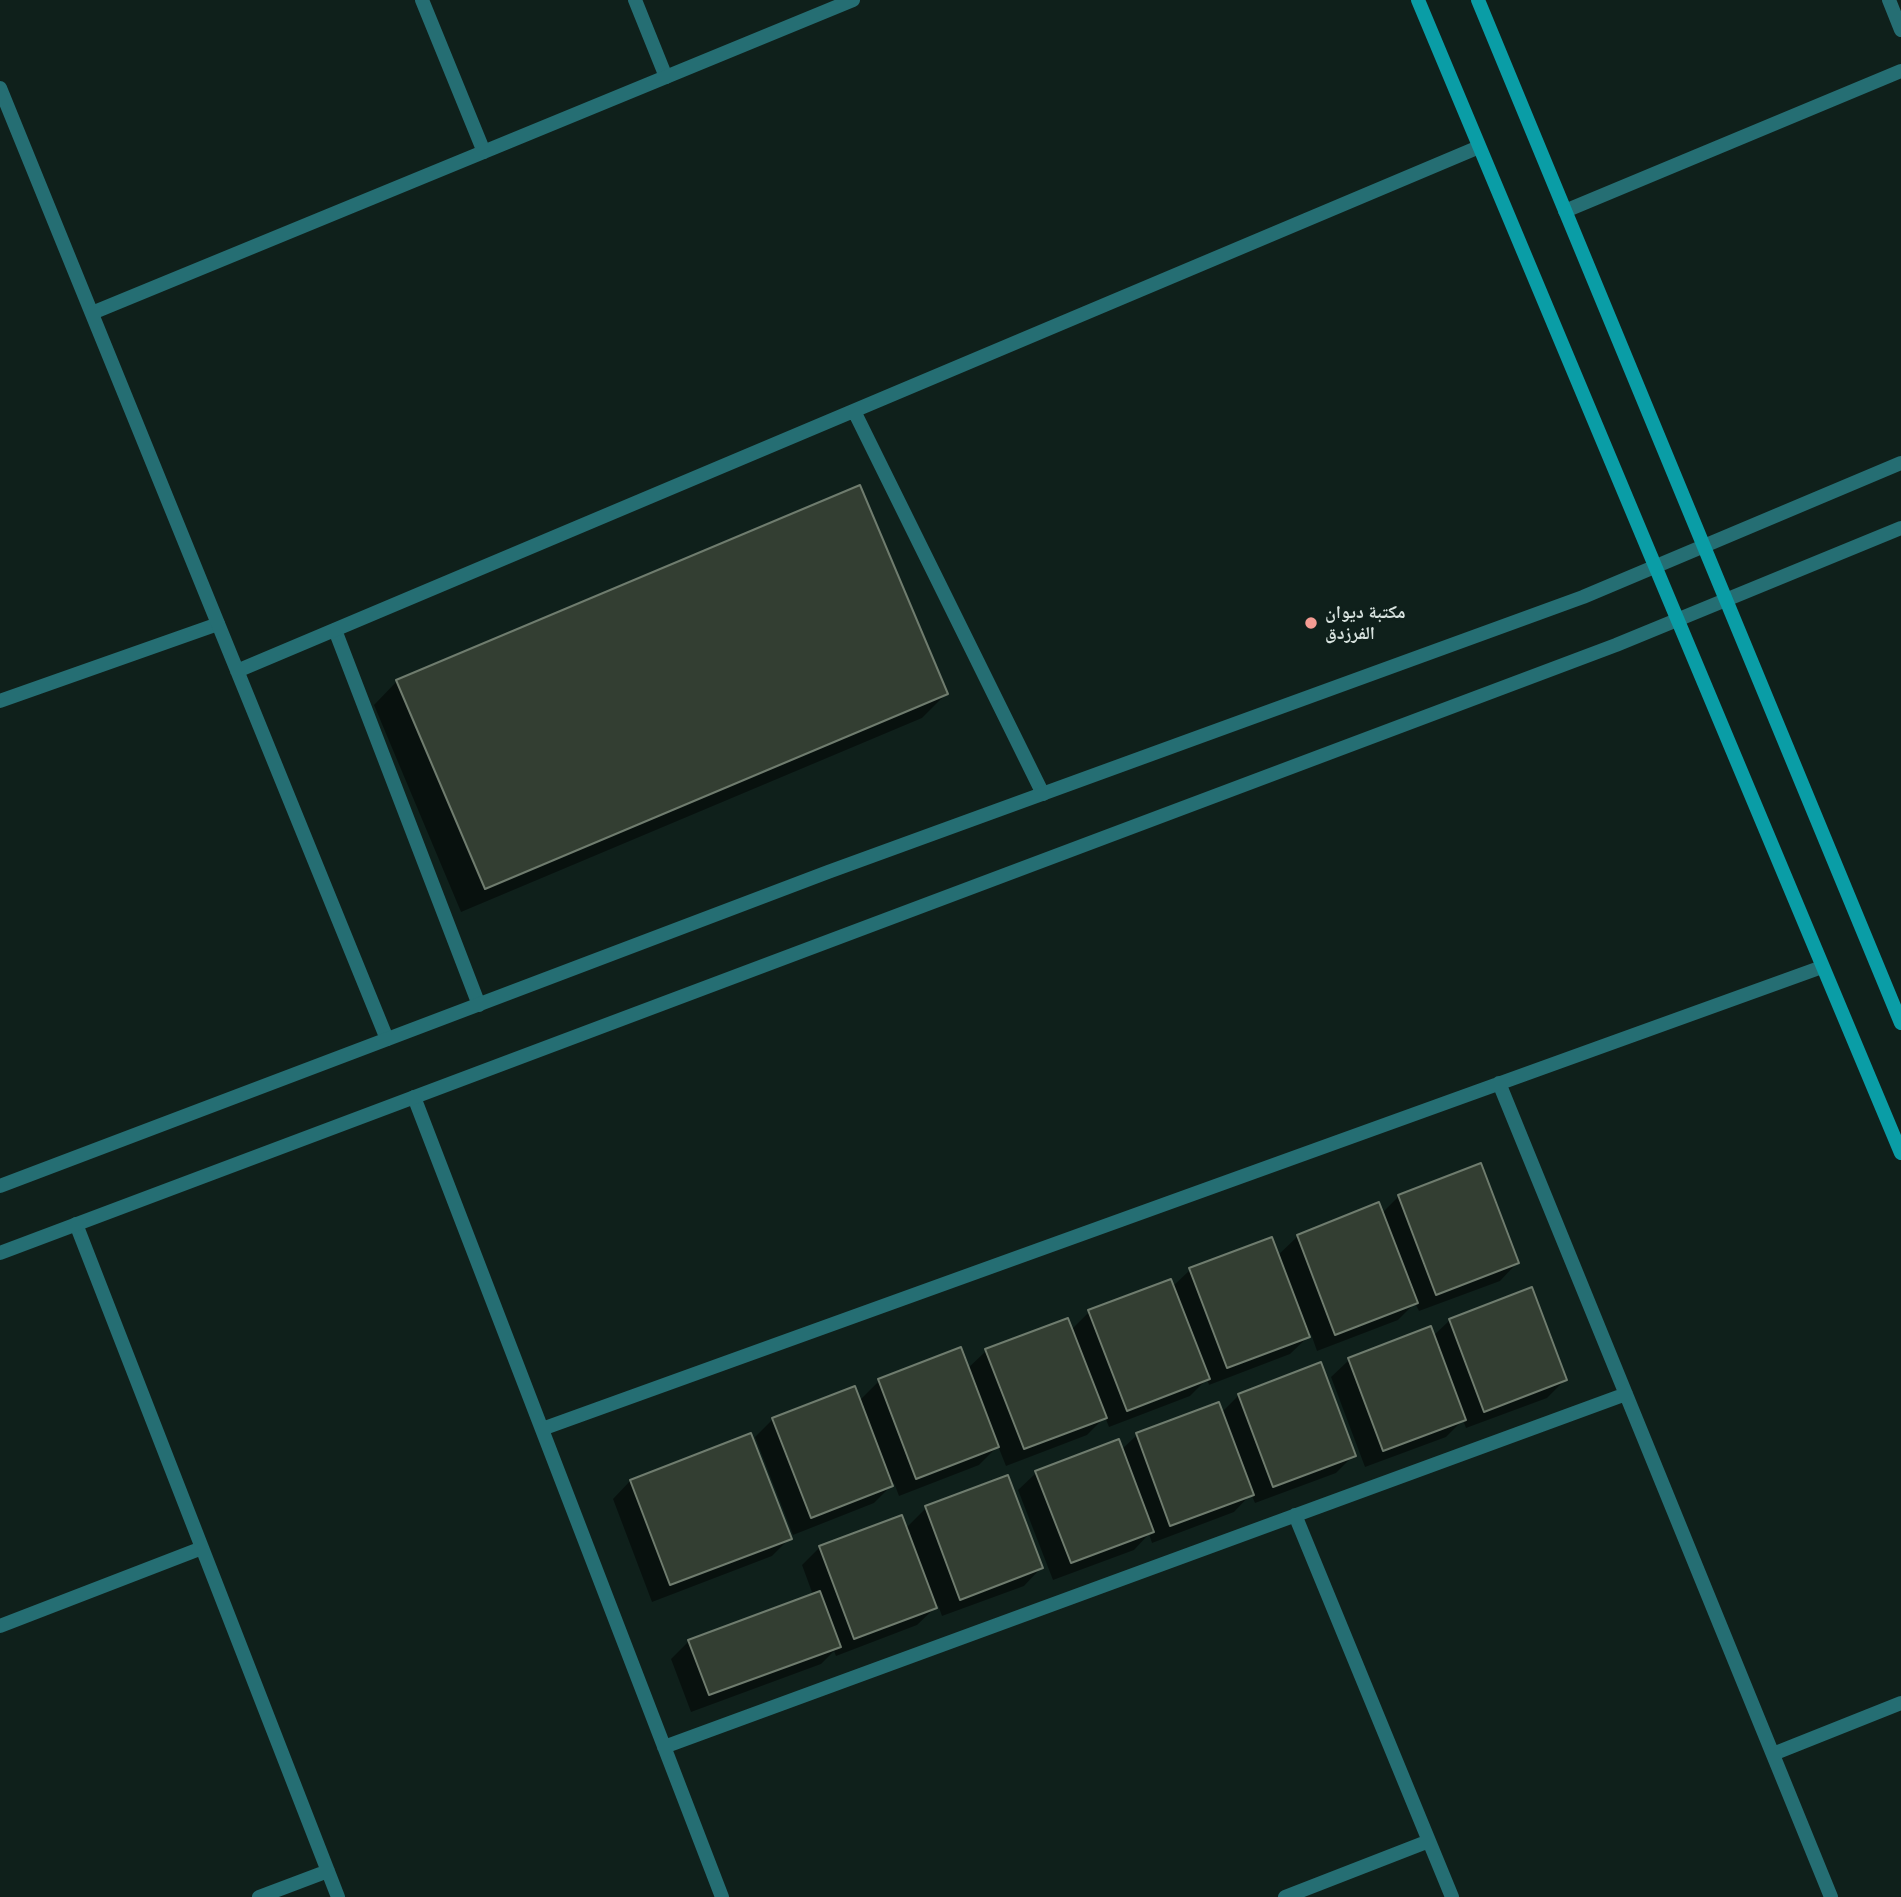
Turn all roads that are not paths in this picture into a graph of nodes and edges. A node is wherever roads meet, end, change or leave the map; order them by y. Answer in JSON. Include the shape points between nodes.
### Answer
{"nodes":[{"id":1,"x":422,"y":0,"type":"edge"},
{"id":2,"x":635,"y":0,"type":"edge"},
{"id":3,"x":853,"y":0,"type":"edge"},
{"id":4,"x":1418,"y":0,"type":"edge"},
{"id":5,"x":1478,"y":0,"type":"edge"},
{"id":6,"x":1889,"y":0,"type":"edge"},
{"id":7,"x":1901,"y":30,"type":"edge"},
{"id":8,"x":1901,"y":71,"type":"edge"},
{"id":9,"x":666,"y":77,"type":"junction"},
{"id":10,"x":0,"y":88,"type":"edge"},
{"id":11,"x":1479,"y":147,"type":"junction"},
{"id":12,"x":484,"y":152,"type":"junction"},
{"id":13,"x":1565,"y":211,"type":"junction"},
{"id":14,"x":92,"y":313,"type":"junction"},
{"id":15,"x":854,"y":411,"type":"junction"},
{"id":16,"x":1901,"y":463,"type":"edge"},
{"id":17,"x":1901,"y":528,"type":"edge"},
{"id":18,"x":1704,"y":546,"type":"junction"},
{"id":19,"x":1655,"y":567,"type":"junction"},
{"id":20,"x":1726,"y":600,"type":"junction"},
{"id":21,"x":1677,"y":620,"type":"junction"},
{"id":22,"x":218,"y":624,"type":"junction"},
{"id":23,"x":335,"y":630,"type":"junction"},
{"id":24,"x":237,"y":671,"type":"junction"},
{"id":25,"x":0,"y":701,"type":"edge"},
{"id":26,"x":1043,"y":794,"type":"junction"},
{"id":27,"x":1822,"y":967,"type":"junction"},
{"id":28,"x":479,"y":1004,"type":"junction"},
{"id":29,"x":1901,"y":1023,"type":"edge"},
{"id":30,"x":387,"y":1039,"type":"junction"},
{"id":31,"x":1499,"y":1083,"type":"junction"},
{"id":32,"x":414,"y":1097,"type":"junction"},
{"id":33,"x":1901,"y":1153,"type":"edge"},
{"id":34,"x":0,"y":1186,"type":"edge"},
{"id":35,"x":76,"y":1224,"type":"junction"},
{"id":36,"x":0,"y":1253,"type":"edge"},
{"id":37,"x":1626,"y":1394,"type":"junction"},
{"id":38,"x":542,"y":1429,"type":"junction"},
{"id":39,"x":1295,"y":1515,"type":"junction"},
{"id":40,"x":202,"y":1548,"type":"junction"},
{"id":41,"x":0,"y":1626,"type":"edge"},
{"id":42,"x":1901,"y":1703,"type":"edge"},
{"id":43,"x":664,"y":1747,"type":"junction"},
{"id":44,"x":1773,"y":1754,"type":"junction"},
{"id":45,"x":1429,"y":1841,"type":"junction"},
{"id":46,"x":328,"y":1871,"type":"junction"},
{"id":47,"x":259,"y":1897,"type":"edge"},
{"id":48,"x":338,"y":1897,"type":"edge"},
{"id":49,"x":722,"y":1897,"type":"edge"},
{"id":50,"x":1285,"y":1897,"type":"edge"},
{"id":51,"x":1452,"y":1897,"type":"edge"},
{"id":52,"x":1831,"y":1897,"type":"edge"}],
"edges":[{"from":1,"to":12,"type":"street"},
{"from":2,"to":9,"type":"street"},
{"from":3,"to":9,"type":"street"},
{"from":4,"to":11,"type":"main road"},
{"from":5,"to":13,"type":"main road"},
{"from":6,"to":7,"type":"street"},
{"from":8,"to":13,"type":"street"},
{"from":9,"to":12,"type":"street"},
{"from":10,"to":14,"type":"street"},
{"from":11,"to":15,"type":"street"},
{"from":11,"to":19,"type":"main road"},
{"from":12,"to":14,"type":"street"},
{"from":13,"to":18,"type":"main road"},
{"from":14,"to":22,"type":"street"},
{"from":15,"to":23,"type":"street"},
{"from":15,"to":26,"type":"street"},
{"from":16,"to":18,"type":"street"},
{"from":17,"to":20,"type":"street"},
{"from":18,"to":19,"type":"street"},
{"from":18,"to":20,"type":"main road"},
{"from":19,"to":21,"type":"main road"},
{"from":19,"to":26,"type":"street"},
{"from":20,"to":21,"type":"street"},
{"from":20,"to":29,"type":"main road"},
{"from":21,"to":27,"type":"main road"},
{"from":21,"to":32,"type":"street"},
{"from":22,"to":24,"type":"street"},
{"from":22,"to":25,"type":"street"},
{"from":23,"to":24,"type":"street"},
{"from":23,"to":28,"type":"street"},
{"from":24,"to":30,"type":"street"},
{"from":26,"to":28,"type":"street"},
{"from":27,"to":31,"type":"street"},
{"from":27,"to":33,"type":"main road"},
{"from":28,"to":30,"type":"street"},
{"from":30,"to":34,"type":"street"},
{"from":31,"to":37,"type":"street"},
{"from":31,"to":38,"type":"street"},
{"from":32,"to":35,"type":"street"},
{"from":32,"to":38,"type":"street"},
{"from":35,"to":36,"type":"street"},
{"from":35,"to":40,"type":"street"},
{"from":37,"to":39,"type":"street"},
{"from":37,"to":44,"type":"street"},
{"from":38,"to":43,"type":"street"},
{"from":39,"to":43,"type":"street"},
{"from":39,"to":45,"type":"street"},
{"from":40,"to":41,"type":"street"},
{"from":40,"to":46,"type":"street"},
{"from":42,"to":44,"type":"street"},
{"from":43,"to":49,"type":"street"},
{"from":44,"to":52,"type":"street"},
{"from":45,"to":50,"type":"street"},
{"from":45,"to":51,"type":"street"},
{"from":46,"to":47,"type":"street"},
{"from":46,"to":48,"type":"street"}]}
